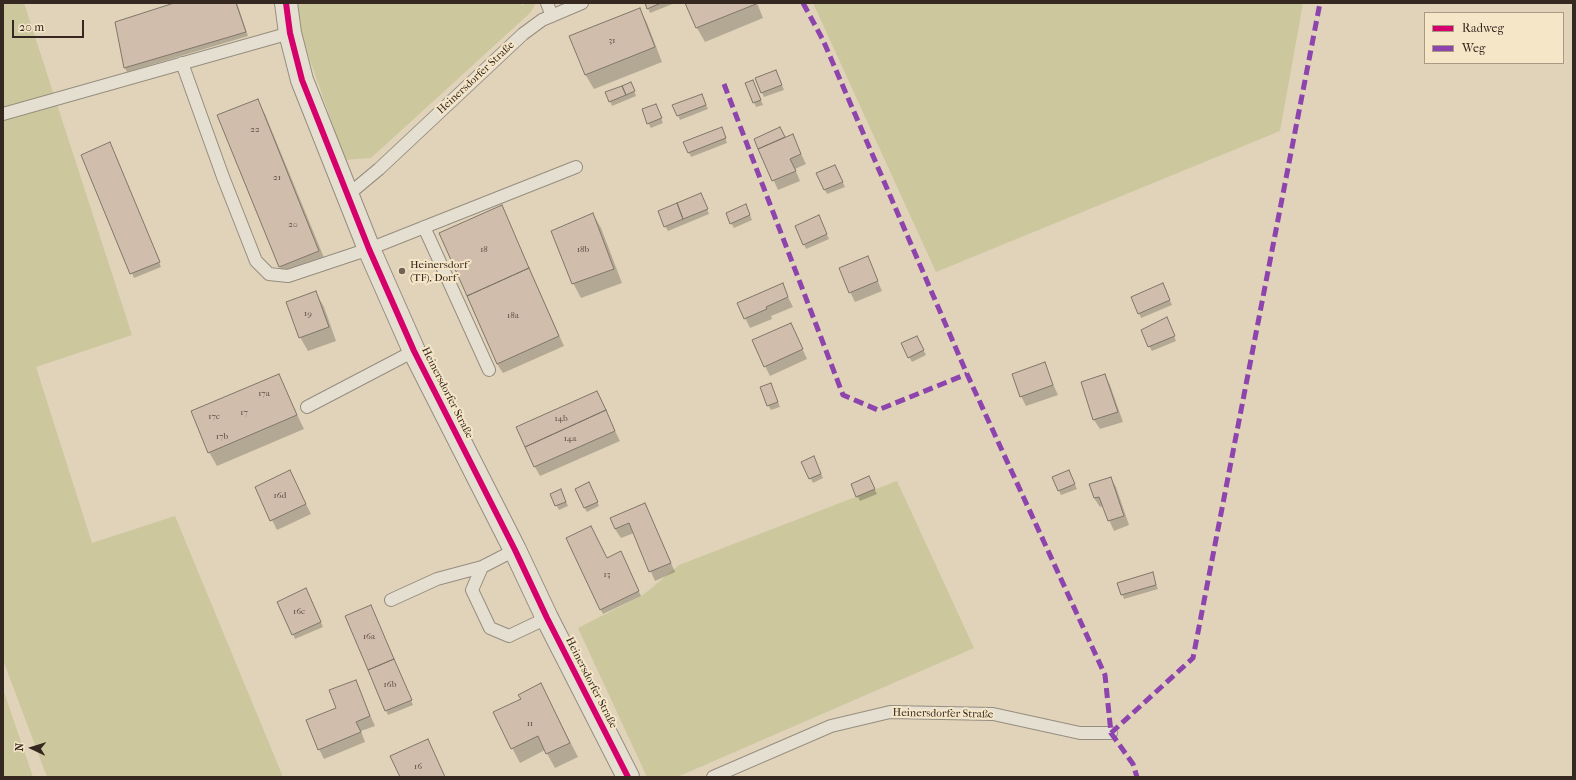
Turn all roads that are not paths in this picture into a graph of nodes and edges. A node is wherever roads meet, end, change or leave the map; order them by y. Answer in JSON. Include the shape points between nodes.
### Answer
{"nodes":[{"id":1,"x":286,"y":3,"type":"edge"},
{"id":2,"x":547,"y":3,"type":"edge"},
{"id":3,"x":582,"y":3,"type":"edge"},
{"id":4,"x":552,"y":16,"type":"junction"},
{"id":5,"x":290,"y":33,"type":"junction"},
{"id":6,"x":182,"y":63,"type":"junction"},
{"id":7,"x":3,"y":114,"type":"edge"},
{"id":8,"x":576,"y":167,"type":"dead end"},
{"id":9,"x":349,"y":194,"type":"junction"},
{"id":10,"x":424,"y":227,"type":"junction"},
{"id":11,"x":370,"y":249,"type":"junction"},
{"id":12,"x":414,"y":351,"type":"junction"},
{"id":13,"x":489,"y":370,"type":"dead end"},
{"id":14,"x":307,"y":407,"type":"dead end"},
{"id":15,"x":515,"y":550,"type":"junction"},
{"id":16,"x":482,"y":567,"type":"junction"},
{"id":17,"x":391,"y":600,"type":"dead end"},
{"id":18,"x":547,"y":618,"type":"junction"},
{"id":19,"x":1111,"y":734,"type":"dead end"},
{"id":20,"x":628,"y":777,"type":"edge"},
{"id":21,"x":713,"y":777,"type":"edge"}],
"edges":[{"from":1,"to":5,"type":"street","name":"Heinersdorfer Straße"},
{"from":2,"to":4,"type":"lane"},
{"from":3,"to":4,"type":"lane","name":"Heinersdorfer Straße"},
{"from":4,"to":9,"type":"lane","name":"Heinersdorfer Straße","via":[[523,34]]},
{"from":5,"to":6,"type":"lane"},
{"from":5,"to":9,"type":"street","name":"Heinersdorfer Straße","via":[[302,80]]},
{"from":6,"to":7,"type":"lane"},
{"from":6,"to":11,"type":"lane","via":[[256,262],[270,274],[288,276]]},
{"from":8,"to":10,"type":"lane"},
{"from":9,"to":11,"type":"street","name":"Heinersdorfer Straße"},
{"from":10,"to":11,"type":"lane"},
{"from":10,"to":13,"type":"lane"},
{"from":11,"to":12,"type":"street","name":"Heinersdorfer Straße"},
{"from":12,"to":14,"type":"lane"},
{"from":12,"to":15,"type":"street","name":"Heinersdorfer Straße"},
{"from":15,"to":16,"type":"lane"},
{"from":15,"to":18,"type":"street","name":"Heinersdorfer Straße"},
{"from":16,"to":17,"type":"lane","via":[[437,579]]},
{"from":16,"to":18,"type":"lane","via":[[472,590],[490,628],[509,636]]},
{"from":18,"to":20,"type":"street","name":"Heinersdorfer Straße"},
{"from":19,"to":21,"type":"lane","name":"Heinersdorfer Straße","via":[[1080,733],[993,714],[890,712],[831,726]]}]}
